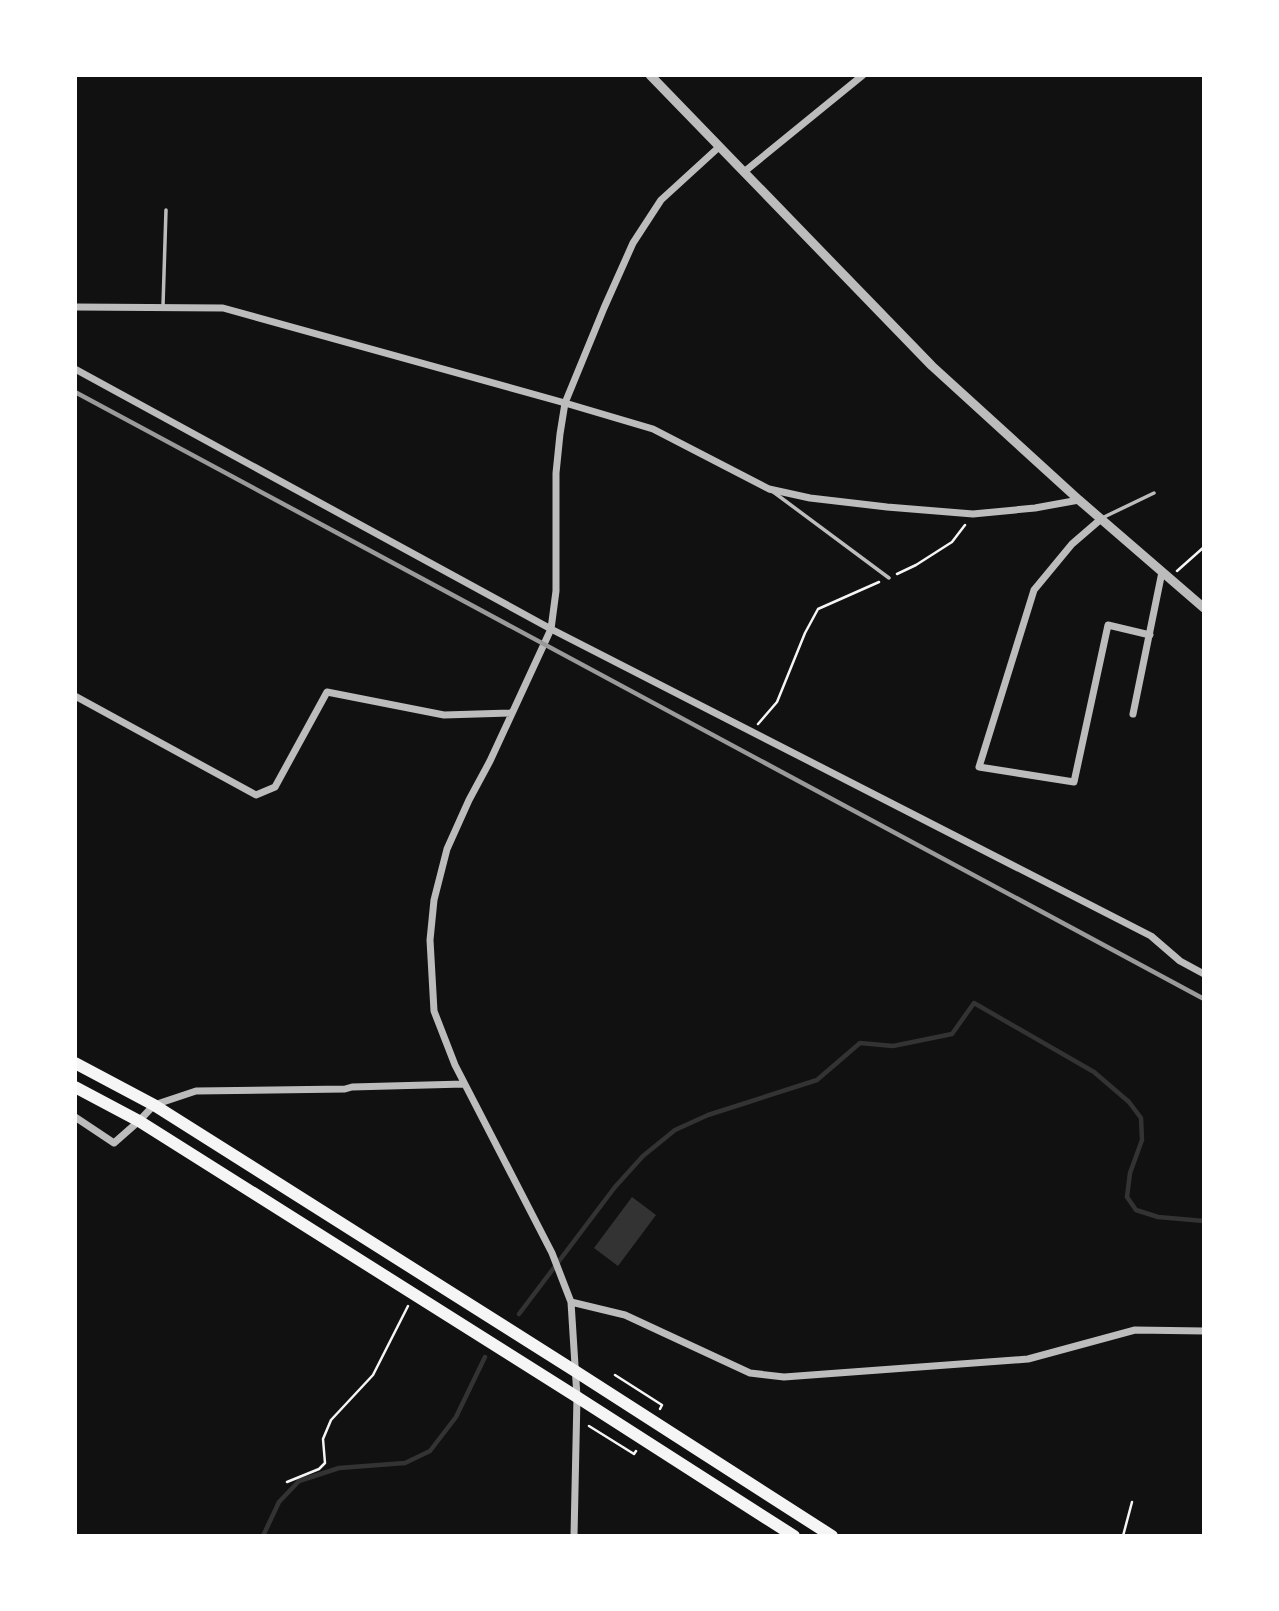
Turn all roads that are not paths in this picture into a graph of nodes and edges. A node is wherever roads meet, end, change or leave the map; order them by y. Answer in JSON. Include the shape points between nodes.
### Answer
{"nodes":[{"id":1,"x":650,"y":75,"type":"edge"},
{"id":2,"x":863,"y":75,"type":"edge"},
{"id":3,"x":719,"y":147,"type":"junction"},
{"id":4,"x":744,"y":172,"type":"junction"},
{"id":5,"x":166,"y":210,"type":"dead end"},
{"id":6,"x":75,"y":307,"type":"edge"},
{"id":7,"x":163,"y":308,"type":"junction"},
{"id":8,"x":75,"y":369,"type":"edge"},
{"id":9,"x":565,"y":403,"type":"junction"},
{"id":10,"x":769,"y":489,"type":"junction"},
{"id":11,"x":1154,"y":493,"type":"dead end"},
{"id":12,"x":1079,"y":500,"type":"junction"},
{"id":13,"x":1101,"y":519,"type":"junction"},
{"id":14,"x":1166,"y":575,"type":"junction"},
{"id":15,"x":889,"y":578,"type":"road end"},
{"id":16,"x":1204,"y":608,"type":"edge"},
{"id":17,"x":551,"y":629,"type":"junction"},
{"id":18,"x":1150,"y":635,"type":"junction"},
{"id":19,"x":75,"y":696,"type":"edge"},
{"id":20,"x":512,"y":713,"type":"junction"},
{"id":21,"x":1133,"y":715,"type":"dead end"},
{"id":22,"x":1204,"y":974,"type":"edge"},
{"id":23,"x":75,"y":1063,"type":"edge"},
{"id":24,"x":464,"y":1084,"type":"junction"},
{"id":25,"x":75,"y":1087,"type":"edge"},
{"id":26,"x":154,"y":1105,"type":"junction"},
{"id":27,"x":75,"y":1117,"type":"edge"},
{"id":28,"x":139,"y":1121,"type":"junction"},
{"id":29,"x":571,"y":1303,"type":"junction"},
{"id":30,"x":1204,"y":1331,"type":"edge"},
{"id":31,"x":575,"y":1371,"type":"junction"},
{"id":32,"x":577,"y":1397,"type":"junction"},
{"id":33,"x":574,"y":1536,"type":"edge"},
{"id":34,"x":794,"y":1536,"type":"edge"},
{"id":35,"x":832,"y":1536,"type":"edge"}],
"edges":[{"from":1,"to":3,"type":"street"},
{"from":2,"to":4,"type":"street"},
{"from":3,"to":4,"type":"street"},
{"from":3,"to":9,"type":"street","via":[[662,200],[633,243]]},
{"from":4,"to":12,"type":"street","via":[[932,366]]},
{"from":5,"to":7,"type":"lane"},
{"from":6,"to":7,"type":"street"},
{"from":7,"to":9,"type":"street","via":[[223,309]]},
{"from":8,"to":17,"type":"street"},
{"from":9,"to":10,"type":"street","via":[[653,429]]},
{"from":9,"to":17,"type":"street","via":[[556,473],[556,591]]},
{"from":10,"to":12,"type":"street","via":[[887,507],[973,514]]},
{"from":10,"to":15,"type":"lane"},
{"from":11,"to":13,"type":"lane"},
{"from":12,"to":13,"type":"street"},
{"from":13,"to":14,"type":"street"},
{"from":13,"to":18,"type":"street","via":[[1072,544],[1034,590],[979,766],[1074,782],[1108,625]]},
{"from":14,"to":16,"type":"street"},
{"from":14,"to":18,"type":"street"},
{"from":17,"to":20,"type":"street"},
{"from":17,"to":22,"type":"street","via":[[1151,936]]},
{"from":18,"to":21,"type":"street"},
{"from":19,"to":20,"type":"street","via":[[256,795],[275,787],[327,692],[444,715]]},
{"from":20,"to":24,"type":"street","via":[[447,849],[434,900],[430,940],[434,1011]]},
{"from":23,"to":26,"type":"highway"},
{"from":24,"to":26,"type":"street","via":[[196,1091]]},
{"from":24,"to":29,"type":"street","via":[[552,1253]]},
{"from":25,"to":28,"type":"highway"},
{"from":26,"to":28,"type":"street"},
{"from":26,"to":31,"type":"highway"},
{"from":27,"to":28,"type":"street","via":[[114,1143]]},
{"from":28,"to":32,"type":"highway"},
{"from":29,"to":30,"type":"street","via":[[625,1315],[750,1373],[783,1377],[1028,1359],[1135,1330]]},
{"from":29,"to":31,"type":"street"},
{"from":31,"to":32,"type":"street"},
{"from":31,"to":35,"type":"highway"},
{"from":32,"to":33,"type":"street"},
{"from":32,"to":34,"type":"highway"}]}
